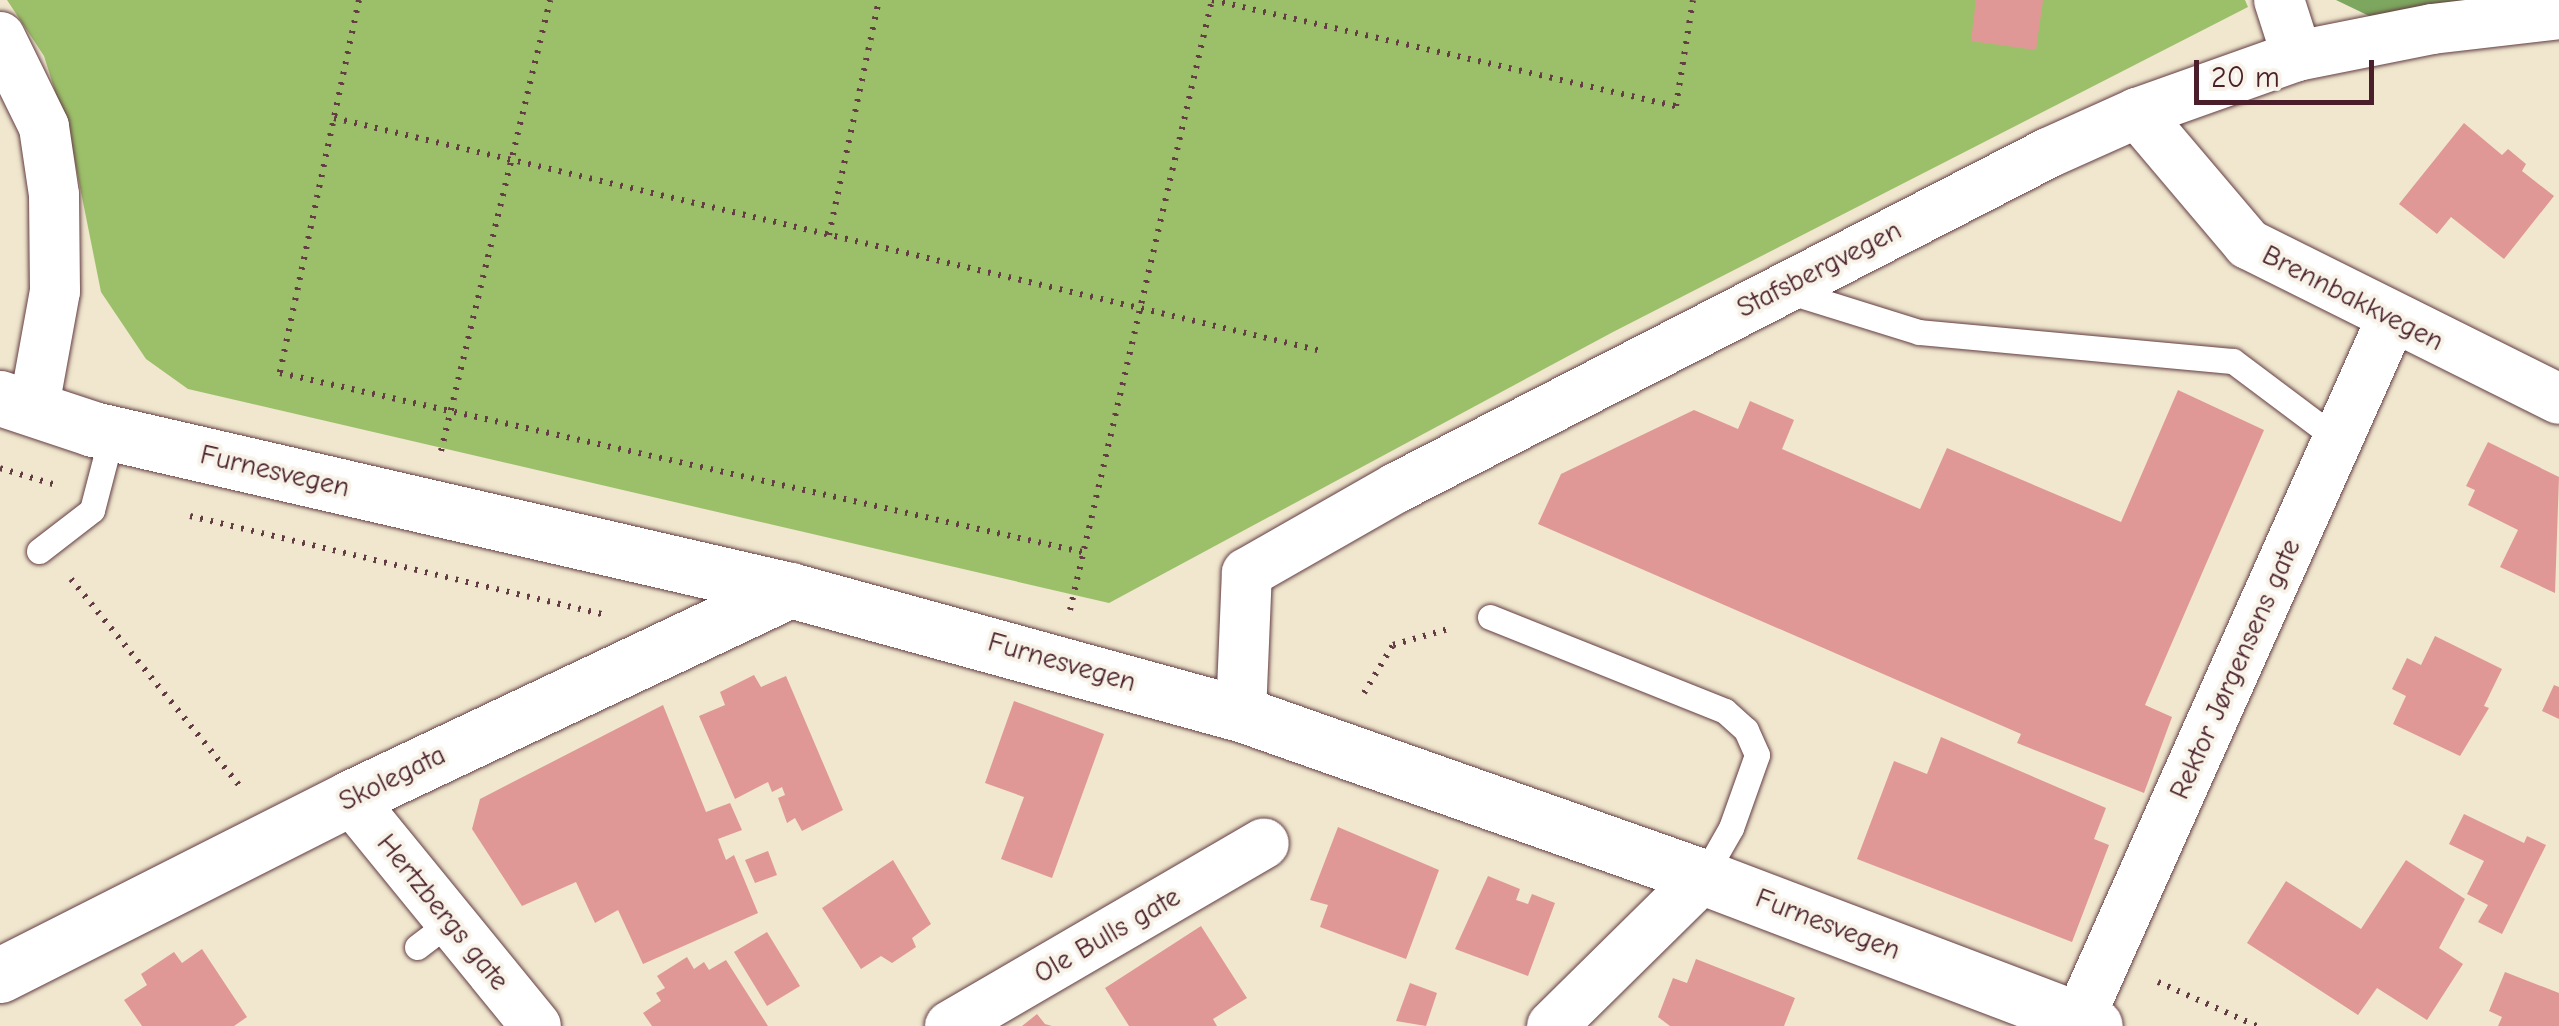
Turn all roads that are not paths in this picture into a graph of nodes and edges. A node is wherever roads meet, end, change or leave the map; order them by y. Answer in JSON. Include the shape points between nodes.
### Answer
{"nodes":[{"id":1,"x":2279,"y":0,"type":"edge"},
{"id":2,"x":2559,"y":14,"type":"edge"},
{"id":3,"x":0,"y":37,"type":"edge"},
{"id":4,"x":2297,"y":56,"type":"junction"},
{"id":5,"x":2137,"y":113,"type":"junction"},
{"id":6,"x":1779,"y":289,"type":"junction"},
{"id":7,"x":2390,"y":320,"type":"junction"},
{"id":8,"x":2559,"y":399,"type":"edge"},
{"id":9,"x":17,"y":402,"type":"edge"},
{"id":10,"x":112,"y":433,"type":"junction"},
{"id":11,"x":2337,"y":439,"type":"junction"},
{"id":12,"x":42,"y":549,"type":"road end"},
{"id":13,"x":790,"y":590,"type":"junction"},
{"id":14,"x":1490,"y":617,"type":"road end"},
{"id":15,"x":1241,"y":714,"type":"junction"},
{"id":16,"x":350,"y":798,"type":"junction"},
{"id":17,"x":1264,"y":843,"type":"dead end"},
{"id":18,"x":1704,"y":876,"type":"junction"},
{"id":19,"x":0,"y":976,"type":"edge"},
{"id":20,"x":2087,"y":1022,"type":"edge"},
{"id":21,"x":536,"y":1026,"type":"edge"},
{"id":22,"x":950,"y":1026,"type":"edge"},
{"id":23,"x":1552,"y":1026,"type":"edge"}],
"edges":[{"from":1,"to":4,"type":"street"},
{"from":2,"to":4,"type":"street","name":"Stafsbergvegen","via":[[2432,29]]},
{"from":3,"to":9,"type":"street","via":[[44,127],[54,196],[55,290]]},
{"from":4,"to":5,"type":"street","name":"Stafsbergvegen"},
{"from":5,"to":6,"type":"street","name":"Stafsbergvegen"},
{"from":5,"to":7,"type":"street","name":"Brennbakkvegen","via":[[2248,244]]},
{"from":6,"to":11,"type":"lane","via":[[1919,332],[2234,362]]},
{"from":6,"to":15,"type":"street","name":"Stafsbergvegen","via":[[1396,488],[1247,574]]},
{"from":7,"to":8,"type":"street","name":"Brennbakkvegen"},
{"from":7,"to":11,"type":"street","name":"Rektor Jørgensens gate"},
{"from":9,"to":10,"type":"main road","name":"Furnesvegen"},
{"from":10,"to":12,"type":"lane","via":[[92,510]]},
{"from":10,"to":13,"type":"main road","name":"Furnesvegen"},
{"from":11,"to":20,"type":"street","name":"Rektor Jørgensens gate"},
{"from":13,"to":15,"type":"main road","name":"Furnesvegen"},
{"from":13,"to":16,"type":"main road","name":"Skolegata"},
{"from":14,"to":18,"type":"lane","via":[[1725,710],[1746,730],[1757,755],[1731,828]]},
{"from":15,"to":18,"type":"main road","name":"Furnesvegen"},
{"from":16,"to":19,"type":"main road","name":"Skolegata"},
{"from":16,"to":21,"type":"street","name":"Hertzbergs gate","via":[[434,934]]},
{"from":17,"to":22,"type":"street","name":"Ole Bulls gate"},
{"from":18,"to":20,"type":"main road","name":"Furnesvegen"},
{"from":18,"to":23,"type":"street"}]}
